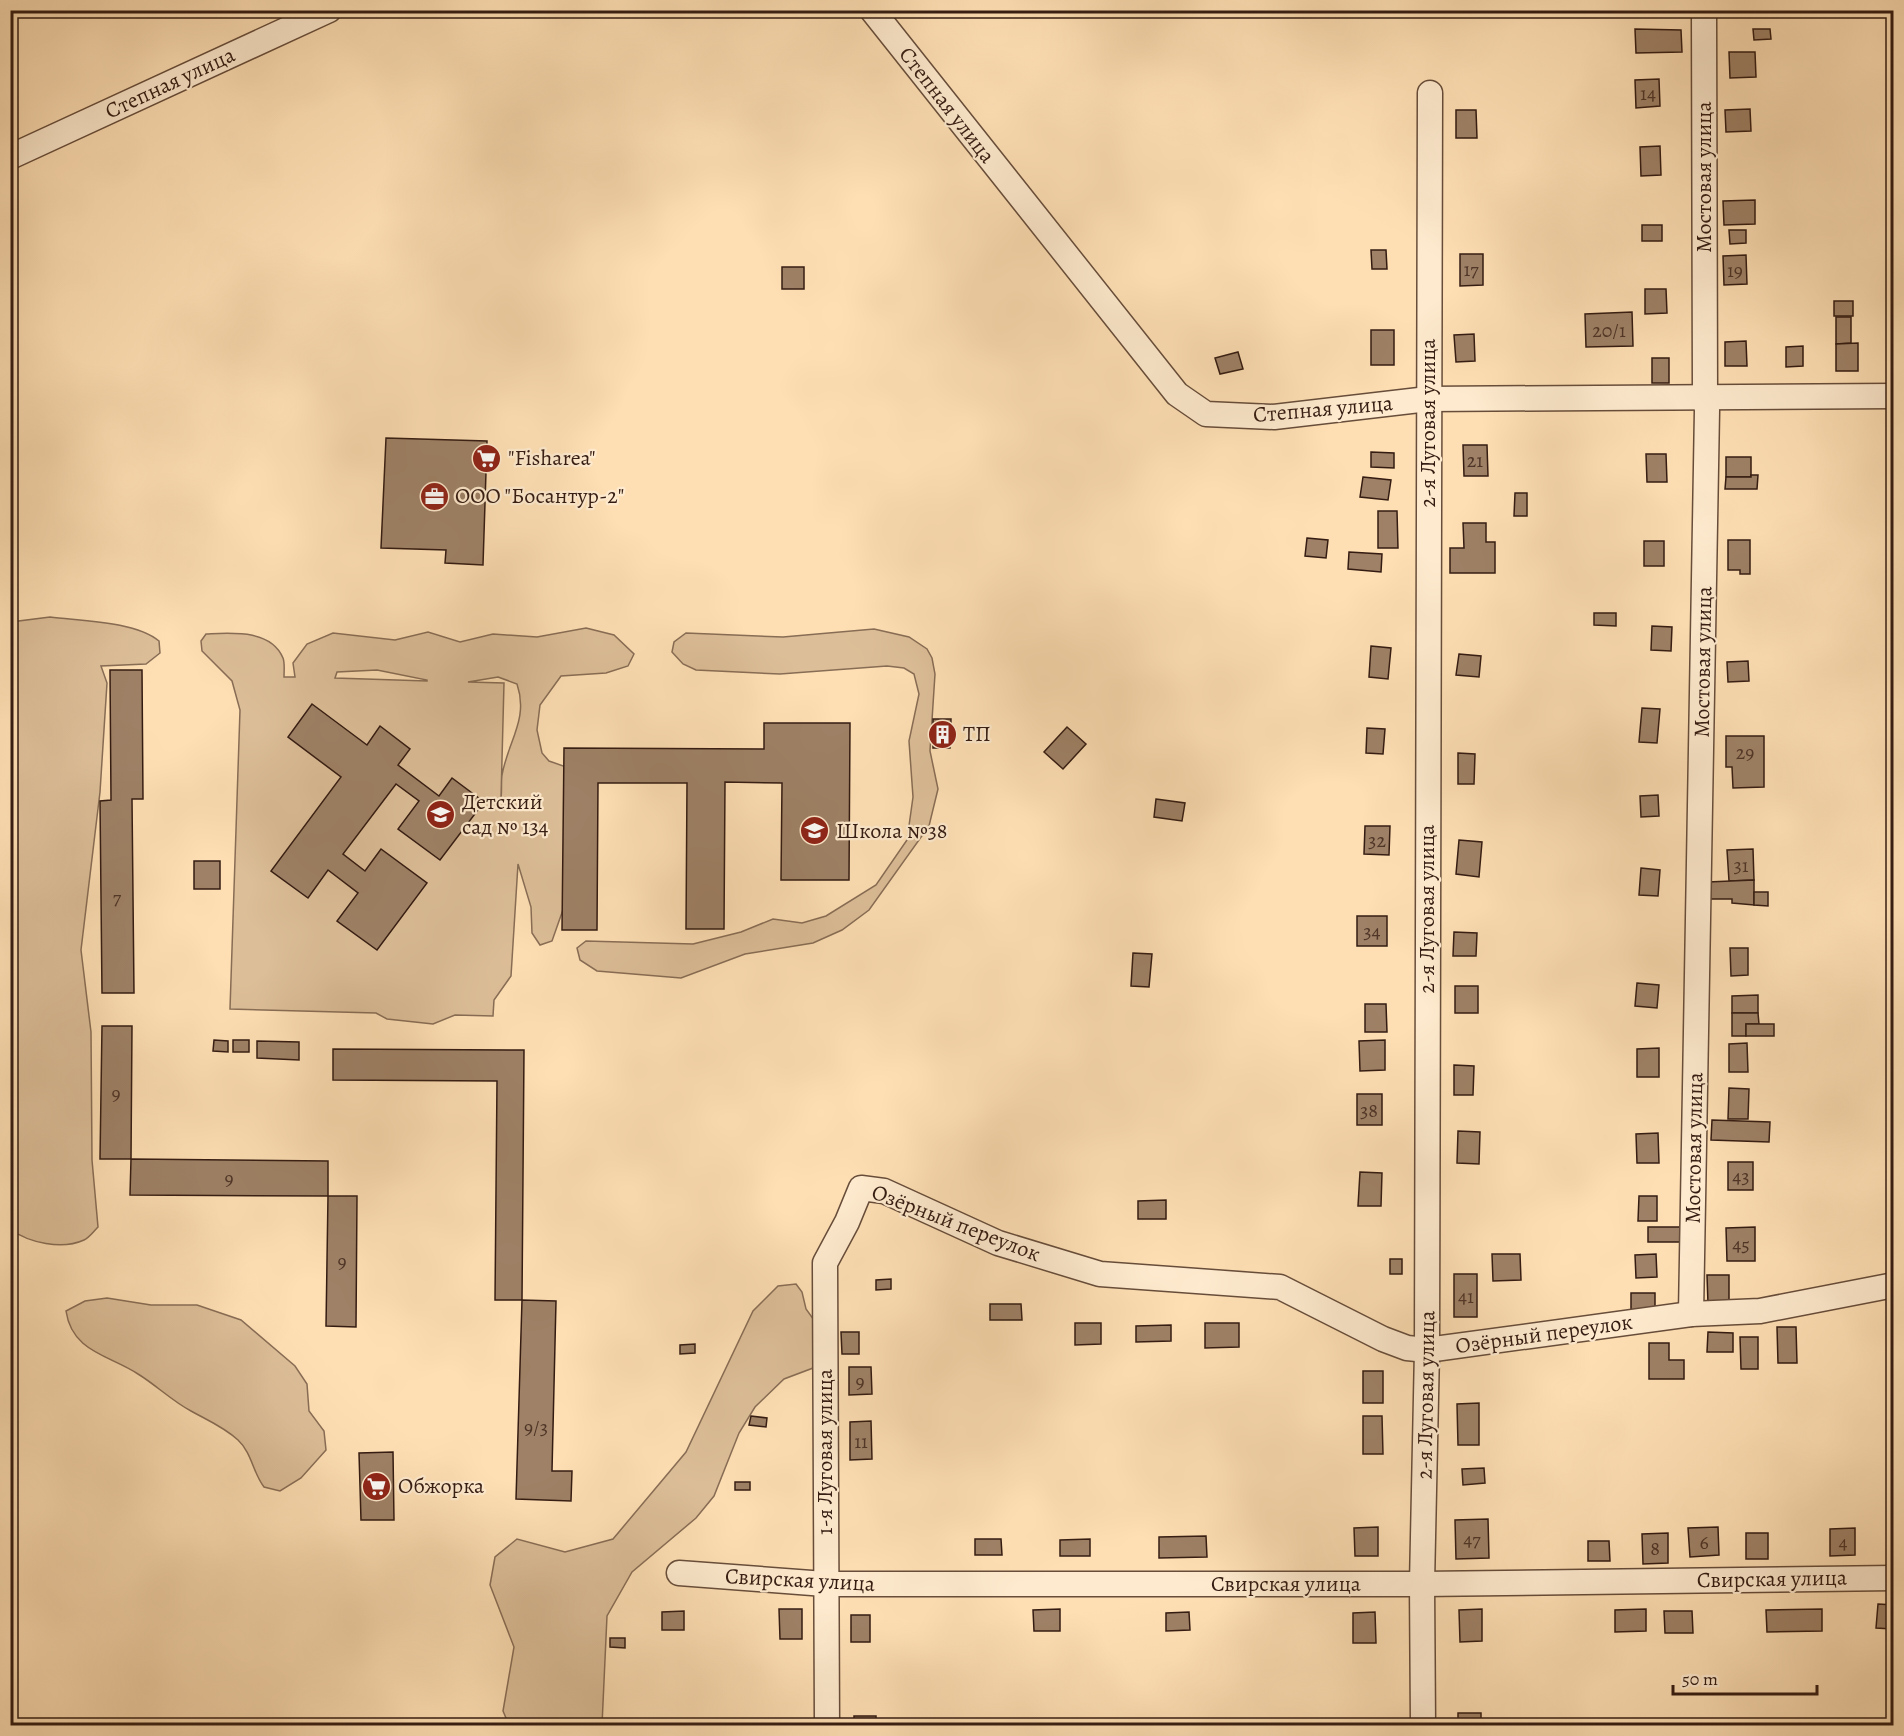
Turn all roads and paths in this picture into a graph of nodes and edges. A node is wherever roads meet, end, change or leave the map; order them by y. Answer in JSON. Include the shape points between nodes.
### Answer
{"nodes":[{"id":1,"x":329,"y":10,"type":"edge"},
{"id":2,"x":872,"y":10,"type":"edge"},
{"id":3,"x":1704,"y":10,"type":"edge"},
{"id":4,"x":1430,"y":93,"type":"dead end"},
{"id":5,"x":10,"y":157,"type":"edge"},
{"id":6,"x":1893,"y":396,"type":"edge"},
{"id":7,"x":1705,"y":398,"type":"junction"},
{"id":8,"x":1428,"y":399,"type":"junction"},
{"id":9,"x":861,"y":1188,"type":"joint"},
{"id":10,"x":1893,"y":1286,"type":"edge"},
{"id":11,"x":1691,"y":1314,"type":"junction"},
{"id":12,"x":1427,"y":1350,"type":"junction"},
{"id":13,"x":679,"y":1573,"type":"dead end"},
{"id":14,"x":1893,"y":1578,"type":"edge"},
{"id":15,"x":825,"y":1584,"type":"junction"},
{"id":16,"x":1422,"y":1584,"type":"junction"},
{"id":17,"x":828,"y":1725,"type":"edge"},
{"id":18,"x":1423,"y":1725,"type":"edge"}],
"edges":[{"from":1,"to":5,"type":"street","name":"Степная улица"},
{"from":2,"to":8,"type":"street","name":"Степная улица","via":[[1177,394],[1206,414],[1274,417]]},
{"from":3,"to":7,"type":"street","name":"Мостовая улица"},
{"from":4,"to":8,"type":"street","name":"2-я Луговая улица"},
{"from":6,"to":7,"type":"street","name":"Степная улица"},
{"from":7,"to":8,"type":"street","name":"Степная улица"},
{"from":7,"to":11,"type":"street","name":"Мостовая улица"},
{"from":8,"to":12,"type":"street","name":"2-я Луговая улица"},
{"from":9,"to":12,"type":"street","name":"Озёрный переулок","via":[[884,1191],[998,1243],[1100,1274],[1280,1287],[1383,1339]]},
{"from":9,"to":15,"type":"street","name":"1-я Луговая улица","via":[[825,1263]]},
{"from":10,"to":11,"type":"street","name":"Озёрный переулок","via":[[1760,1311]]},
{"from":11,"to":12,"type":"street","name":"Озёрный переулок"},
{"from":12,"to":16,"type":"street","name":"2-я Луговая улица"},
{"from":13,"to":15,"type":"street","name":"Свирская улица"},
{"from":14,"to":16,"type":"street","name":"Свирская улица"},
{"from":15,"to":16,"type":"street","name":"Свирская улица"},
{"from":15,"to":17,"type":"street","name":"1-я Луговая улица"},
{"from":16,"to":18,"type":"street","name":"2-я Луговая улица"}]}
